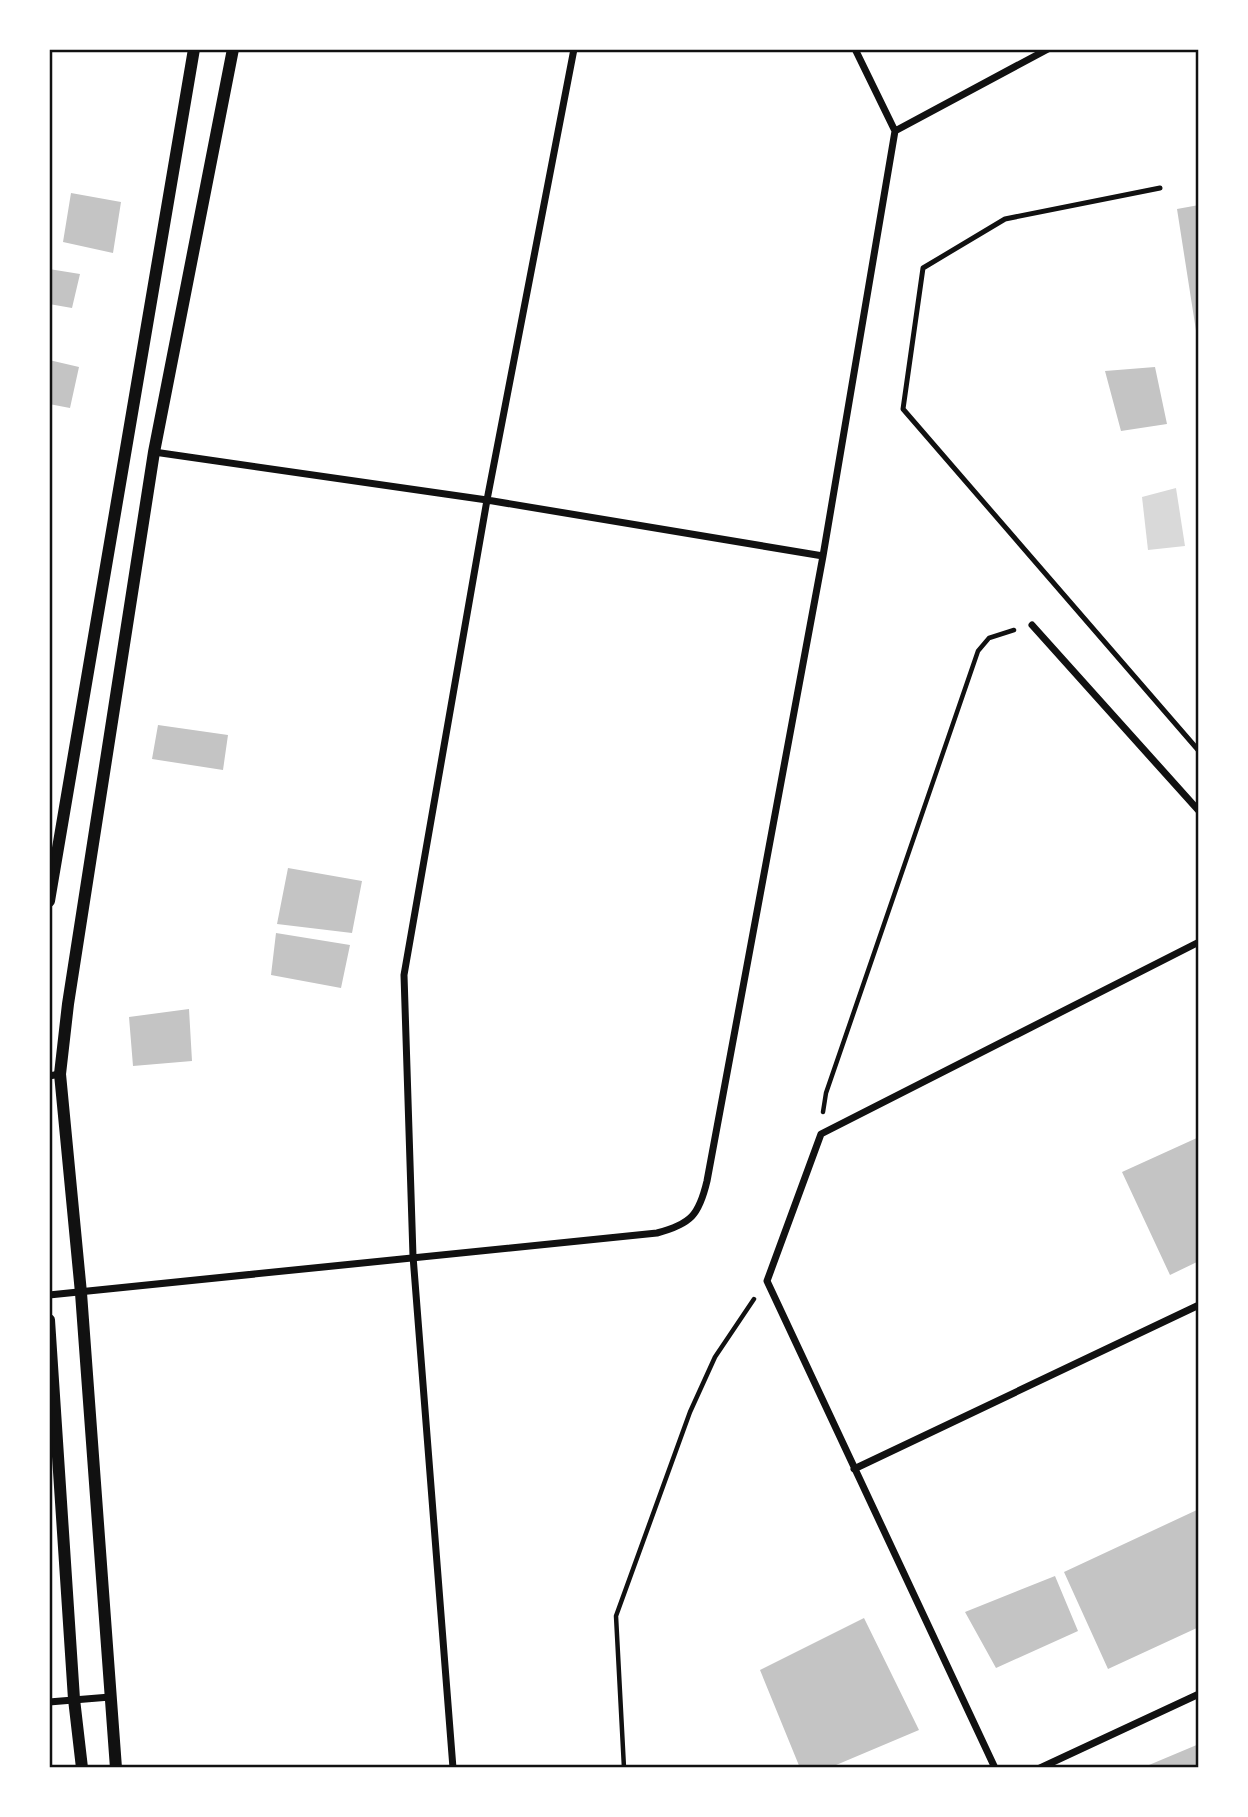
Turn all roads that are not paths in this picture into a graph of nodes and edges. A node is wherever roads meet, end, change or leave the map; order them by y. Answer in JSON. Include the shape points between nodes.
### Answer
{"nodes":[{"id":1,"x":194,"y":49,"type":"edge"},
{"id":2,"x":233,"y":49,"type":"edge"},
{"id":3,"x":574,"y":49,"type":"edge"},
{"id":4,"x":855,"y":49,"type":"edge"},
{"id":5,"x":1048,"y":49,"type":"edge"},
{"id":6,"x":895,"y":131,"type":"junction"},
{"id":7,"x":1160,"y":188,"type":"dead end"},
{"id":8,"x":154,"y":452,"type":"junction"},
{"id":9,"x":487,"y":500,"type":"junction"},
{"id":10,"x":823,"y":556,"type":"junction"},
{"id":11,"x":1032,"y":625,"type":"road end"},
{"id":12,"x":1199,"y":751,"type":"edge"},
{"id":13,"x":1199,"y":811,"type":"edge"},
{"id":14,"x":49,"y":901,"type":"edge"},
{"id":15,"x":1199,"y":942,"type":"edge"},
{"id":16,"x":55,"y":1075,"type":"edge"},
{"id":17,"x":413,"y":1256,"type":"junction"},
{"id":18,"x":81,"y":1293,"type":"junction"},
{"id":19,"x":49,"y":1295,"type":"edge"},
{"id":20,"x":1199,"y":1305,"type":"edge"},
{"id":21,"x":49,"y":1320,"type":"edge"},
{"id":22,"x":855,"y":1469,"type":"junction"},
{"id":23,"x":1199,"y":1694,"type":"edge"},
{"id":24,"x":110,"y":1697,"type":"junction"},
{"id":25,"x":74,"y":1699,"type":"junction"},
{"id":26,"x":49,"y":1702,"type":"edge"},
{"id":27,"x":82,"y":1768,"type":"edge"},
{"id":28,"x":116,"y":1768,"type":"edge"},
{"id":29,"x":453,"y":1768,"type":"edge"},
{"id":30,"x":995,"y":1768,"type":"edge"},
{"id":31,"x":1040,"y":1768,"type":"edge"}],
"edges":[{"from":1,"to":14,"type":"street"},
{"from":2,"to":8,"type":"street"},
{"from":3,"to":9,"type":"street"},
{"from":4,"to":6,"type":"street"},
{"from":5,"to":6,"type":"street"},
{"from":6,"to":10,"type":"street"},
{"from":7,"to":12,"type":"lane","via":[[1005,219],[923,268],[903,409]]},
{"from":8,"to":9,"type":"street"},
{"from":8,"to":16,"type":"street"},
{"from":9,"to":10,"type":"street"},
{"from":9,"to":17,"type":"street","via":[[404,975]]},
{"from":10,"to":17,"type":"street","via":[[702,1202],[692,1219],[657,1233]]},
{"from":11,"to":13,"type":"street"},
{"from":15,"to":22,"type":"street","via":[[821,1133],[767,1281]]},
{"from":16,"to":18,"type":"street"},
{"from":17,"to":18,"type":"street"},
{"from":17,"to":29,"type":"street"},
{"from":18,"to":19,"type":"street"},
{"from":18,"to":24,"type":"street"},
{"from":20,"to":22,"type":"street"},
{"from":21,"to":25,"type":"street"},
{"from":22,"to":30,"type":"street"},
{"from":23,"to":31,"type":"street"},
{"from":24,"to":25,"type":"street"},
{"from":24,"to":28,"type":"street"},
{"from":25,"to":26,"type":"street"},
{"from":25,"to":27,"type":"street"}]}
